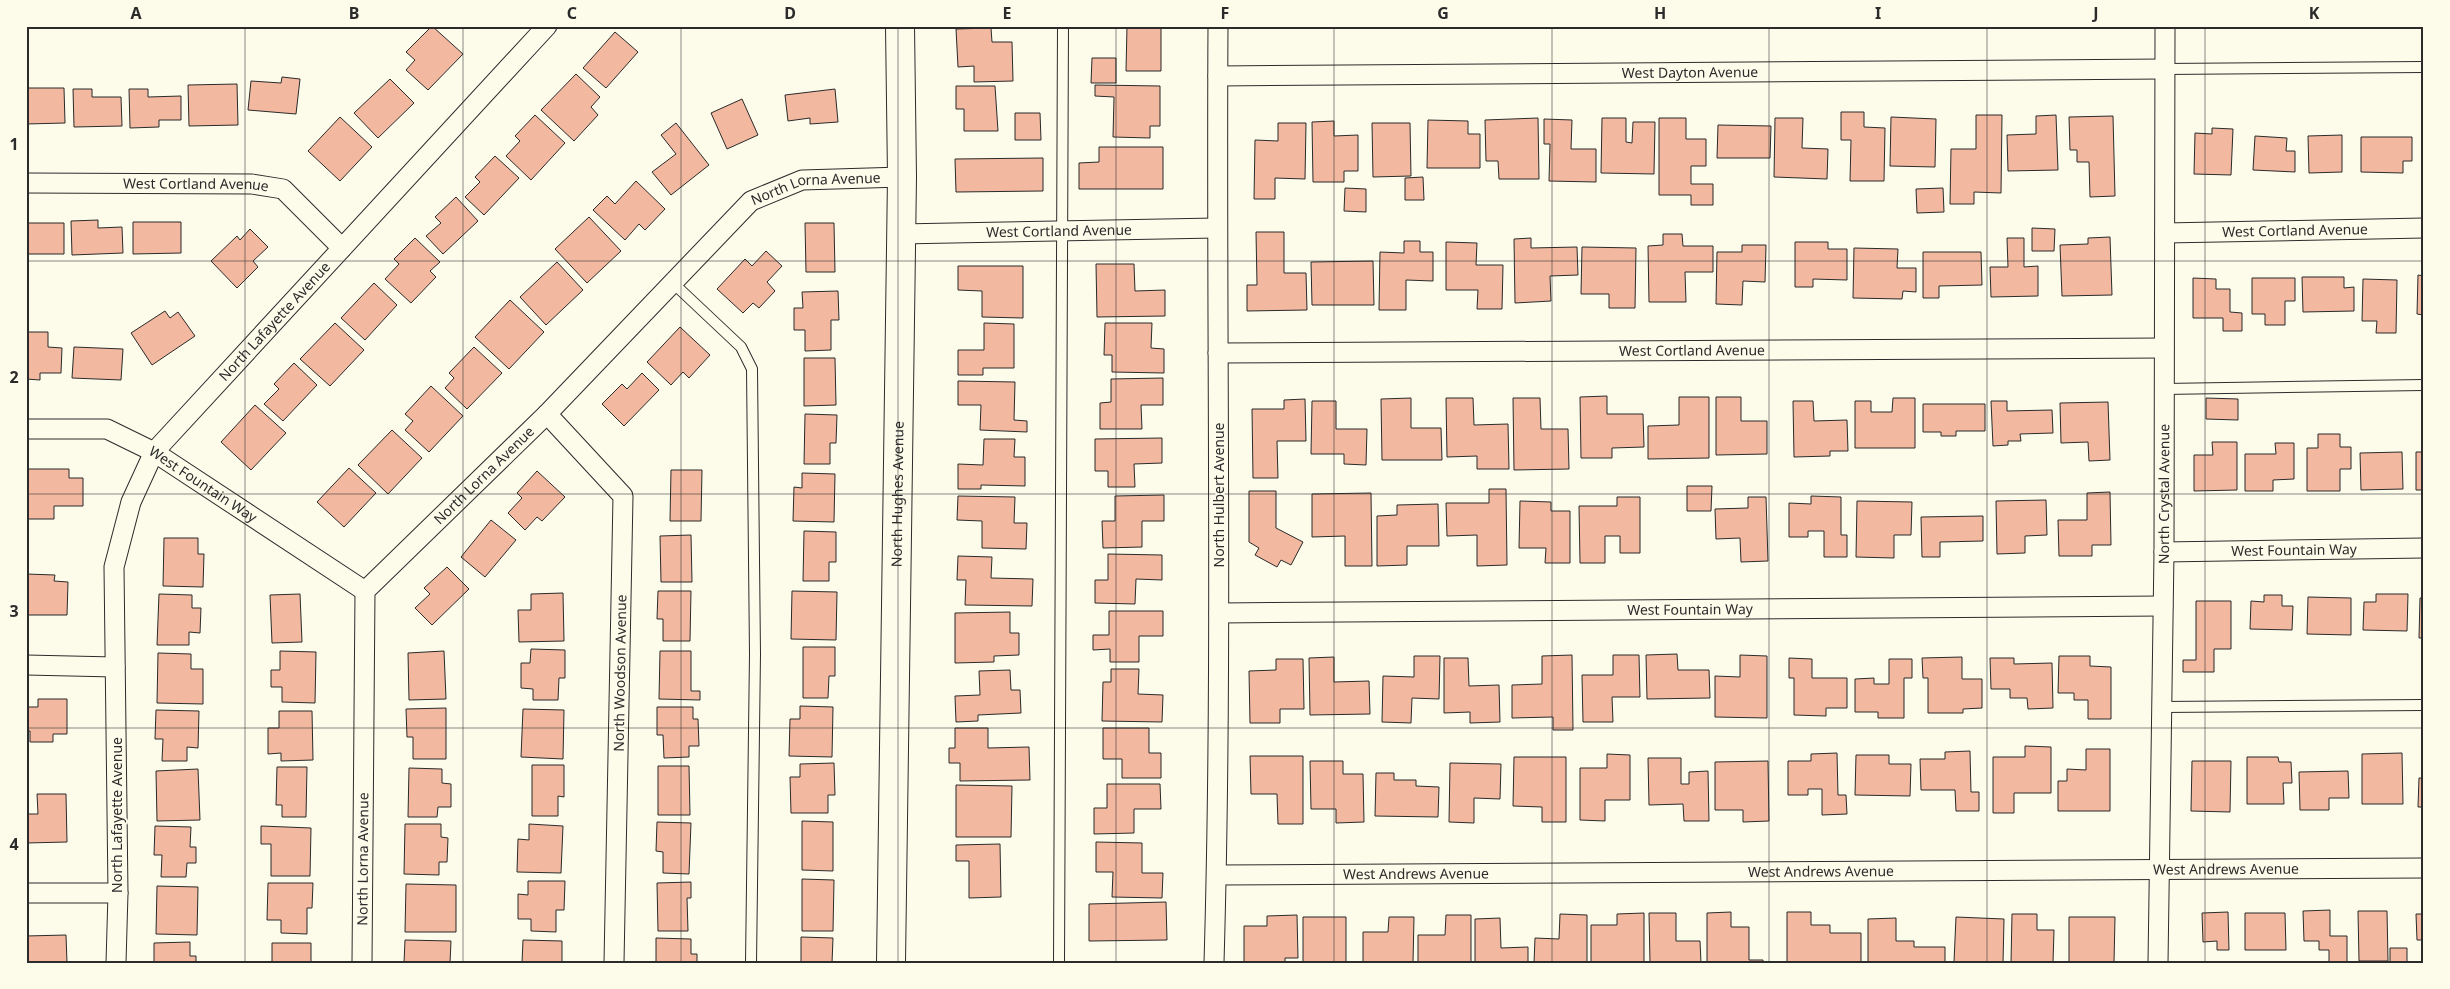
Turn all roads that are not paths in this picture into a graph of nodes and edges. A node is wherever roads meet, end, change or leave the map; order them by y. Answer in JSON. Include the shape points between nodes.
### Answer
{"nodes":[{"id":1,"x":547,"y":26,"type":"edge"},
{"id":2,"x":900,"y":26,"type":"edge"},
{"id":3,"x":1063,"y":26,"type":"edge"},
{"id":4,"x":1218,"y":26,"type":"edge"},
{"id":5,"x":2165,"y":26,"type":"edge"},
{"id":6,"x":2424,"y":67,"type":"edge"},
{"id":7,"x":2164,"y":69,"type":"junction"},
{"id":8,"x":1218,"y":76,"type":"junction"},
{"id":9,"x":902,"y":177,"type":"junction"},
{"id":10,"x":26,"y":183,"type":"edge"},
{"id":11,"x":1216,"y":228,"type":"junction"},
{"id":12,"x":2424,"y":228,"type":"edge"},
{"id":13,"x":1062,"y":231,"type":"junction"},
{"id":14,"x":2165,"y":233,"type":"junction"},
{"id":15,"x":900,"y":234,"type":"junction"},
{"id":16,"x":342,"y":248,"type":"junction"},
{"id":17,"x":672,"y":282,"type":"junction"},
{"id":18,"x":2164,"y":348,"type":"junction"},
{"id":19,"x":1218,"y":353,"type":"junction"},
{"id":20,"x":2424,"y":385,"type":"edge"},
{"id":21,"x":2164,"y":389,"type":"junction"},
{"id":22,"x":546,"y":414,"type":"junction"},
{"id":23,"x":26,"y":429,"type":"edge"},
{"id":24,"x":154,"y":452,"type":"junction"},
{"id":25,"x":2424,"y":548,"type":"edge"},
{"id":26,"x":2164,"y":552,"type":"junction"},
{"id":27,"x":365,"y":590,"type":"junction"},
{"id":28,"x":2163,"y":606,"type":"junction"},
{"id":29,"x":1219,"y":613,"type":"junction"},
{"id":30,"x":26,"y":666,"type":"edge"},
{"id":31,"x":115,"y":668,"type":"junction"},
{"id":32,"x":2424,"y":705,"type":"edge"},
{"id":33,"x":2162,"y":707,"type":"junction"},
{"id":34,"x":2424,"y":868,"type":"edge"},
{"id":35,"x":2160,"y":870,"type":"junction"},
{"id":36,"x":1217,"y":875,"type":"junction"},
{"id":37,"x":26,"y":893,"type":"edge"},
{"id":38,"x":118,"y":893,"type":"junction"},
{"id":39,"x":116,"y":963,"type":"edge"},
{"id":40,"x":362,"y":963,"type":"edge"},
{"id":41,"x":614,"y":963,"type":"edge"},
{"id":42,"x":751,"y":963,"type":"edge"},
{"id":43,"x":891,"y":963,"type":"edge"},
{"id":44,"x":1059,"y":963,"type":"edge"},
{"id":45,"x":1214,"y":963,"type":"edge"},
{"id":46,"x":2158,"y":963,"type":"edge"}],
"edges":[{"from":1,"to":16,"type":"street","name":"North Lafayette Avenue"},
{"from":2,"to":9,"type":"street","name":"North Hughes Avenue"},
{"from":3,"to":13,"type":"lane"},
{"from":4,"to":8,"type":"street","name":"North Hulbert Avenue"},
{"from":5,"to":7,"type":"street","name":"North Crystal Avenue"},
{"from":6,"to":7,"type":"lane"},
{"from":7,"to":8,"type":"street","name":"West Dayton Avenue"},
{"from":7,"to":14,"type":"street","name":"North Crystal Avenue"},
{"from":8,"to":11,"type":"street","name":"North Hulbert Avenue"},
{"from":9,"to":15,"type":"street","name":"North Hughes Avenue"},
{"from":9,"to":17,"type":"street","name":"North Lorna Avenue","via":[[802,180],[751,201]]},
{"from":10,"to":16,"type":"street","name":"West Cortland Avenue","via":[[252,184],[284,189]]},
{"from":11,"to":13,"type":"street","name":"West Cortland Avenue"},
{"from":11,"to":19,"type":"street","name":"North Hulbert Avenue"},
{"from":12,"to":14,"type":"street","name":"West Cortland Avenue"},
{"from":13,"to":15,"type":"street","name":"West Cortland Avenue"},
{"from":13,"to":44,"type":"lane"},
{"from":14,"to":18,"type":"street","name":"North Crystal Avenue"},
{"from":15,"to":43,"type":"street","name":"North Hughes Avenue"},
{"from":16,"to":24,"type":"street","name":"North Lafayette Avenue"},
{"from":17,"to":22,"type":"street","name":"North Lorna Avenue"},
{"from":17,"to":42,"type":"lane","via":[[742,348],[752,368],[755,654]]},
{"from":18,"to":19,"type":"street","name":"West Cortland Avenue"},
{"from":18,"to":21,"type":"street","name":"North Crystal Avenue"},
{"from":19,"to":29,"type":"street","name":"North Hulbert Avenue"},
{"from":20,"to":21,"type":"lane"},
{"from":21,"to":26,"type":"street","name":"North Crystal Avenue"},
{"from":22,"to":27,"type":"street","name":"North Lorna Avenue"},
{"from":22,"to":41,"type":"street","name":"North Woodson Avenue","via":[[623,496]]},
{"from":23,"to":24,"type":"street","name":"West Fountain Way","via":[[107,429]]},
{"from":24,"to":27,"type":"street","name":"West Fountain Way"},
{"from":24,"to":31,"type":"street","name":"North Lafayette Avenue","via":[[131,502],[114,567]]},
{"from":25,"to":26,"type":"street","name":"West Fountain Way"},
{"from":26,"to":28,"type":"street","name":"North Crystal Avenue"},
{"from":27,"to":40,"type":"street","name":"North Lorna Avenue"},
{"from":28,"to":29,"type":"street","name":"West Fountain Way"},
{"from":28,"to":33,"type":"street","name":"North Crystal Avenue"},
{"from":29,"to":36,"type":"street","name":"North Hulbert Avenue"},
{"from":30,"to":31,"type":"street"},
{"from":31,"to":38,"type":"street","name":"North Lafayette Avenue"},
{"from":32,"to":33,"type":"lane"},
{"from":33,"to":35,"type":"street","name":"North Crystal Avenue"},
{"from":34,"to":35,"type":"street","name":"West Andrews Avenue"},
{"from":35,"to":36,"type":"street","name":"West Andrews Avenue"},
{"from":35,"to":46,"type":"street","name":"North Crystal Avenue"},
{"from":36,"to":45,"type":"street","name":"North Hulbert Avenue"},
{"from":37,"to":38,"type":"street"},
{"from":38,"to":39,"type":"street","name":"North Lafayette Avenue"}]}
